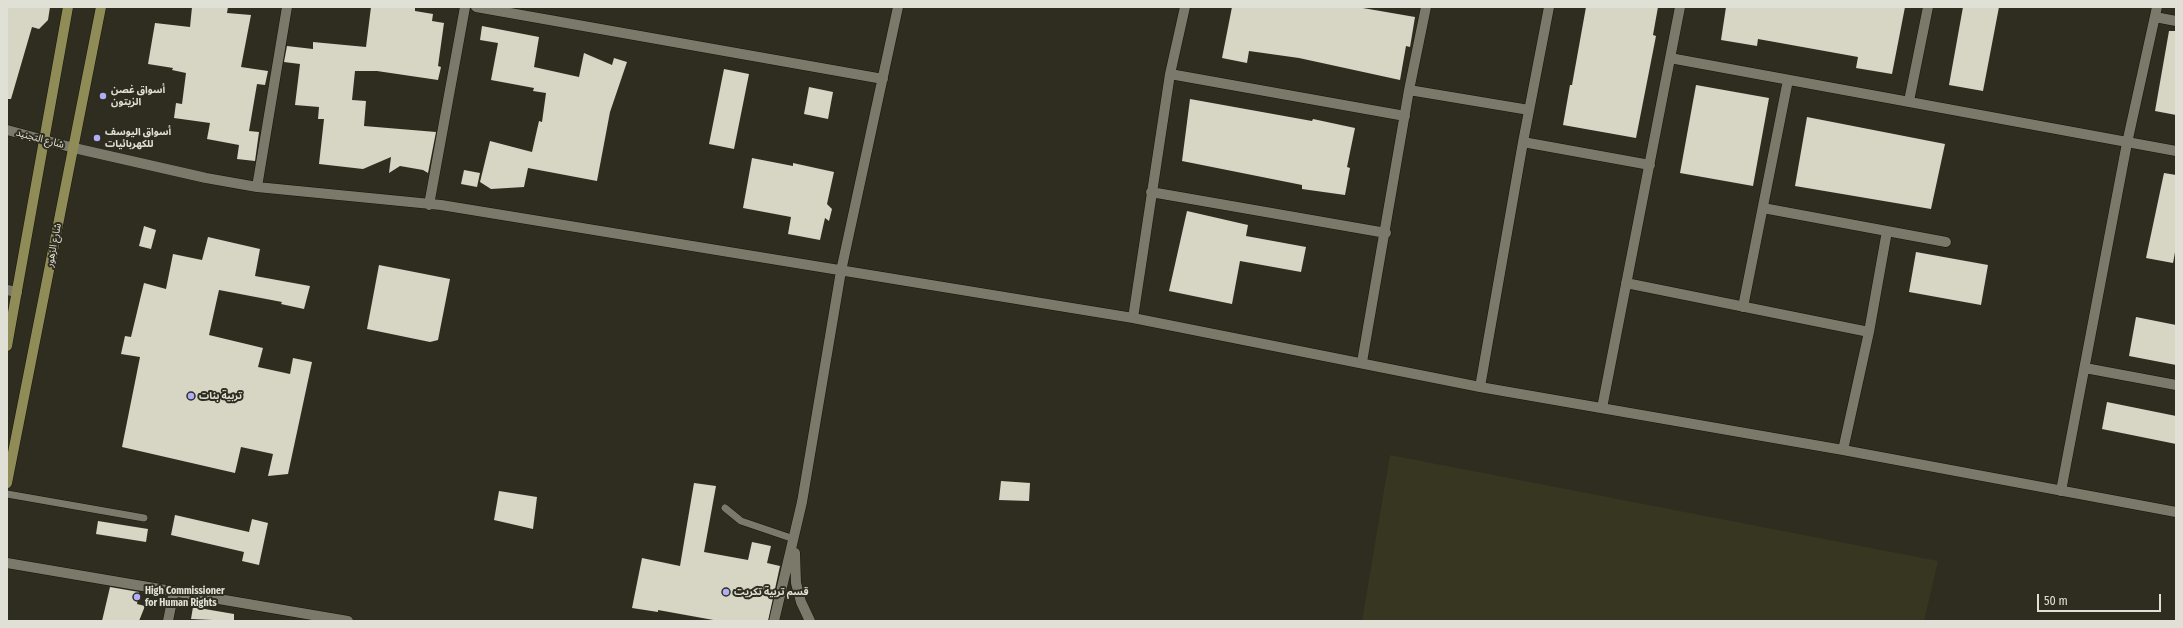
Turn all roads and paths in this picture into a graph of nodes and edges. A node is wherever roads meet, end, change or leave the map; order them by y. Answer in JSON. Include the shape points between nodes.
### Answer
{"nodes":[{"id":1,"x":68,"y":7,"type":"edge"},
{"id":2,"x":102,"y":7,"type":"edge"},
{"id":3,"x":288,"y":7,"type":"edge"},
{"id":4,"x":464,"y":7,"type":"edge"},
{"id":5,"x":476,"y":7,"type":"edge"},
{"id":6,"x":898,"y":7,"type":"edge"},
{"id":7,"x":1185,"y":7,"type":"edge"},
{"id":8,"x":1426,"y":7,"type":"edge"},
{"id":9,"x":1549,"y":7,"type":"edge"},
{"id":10,"x":1680,"y":7,"type":"edge"},
{"id":11,"x":1928,"y":7,"type":"edge"},
{"id":12,"x":2156,"y":12,"type":"edge"},
{"id":13,"x":2176,"y":21,"type":"edge"},
{"id":14,"x":1670,"y":58,"type":"junction"},
{"id":15,"x":1170,"y":74,"type":"junction"},
{"id":16,"x":883,"y":79,"type":"junction"},
{"id":17,"x":1788,"y":80,"type":"junction"},
{"id":18,"x":1409,"y":90,"type":"junction"},
{"id":19,"x":1909,"y":101,"type":"junction"},
{"id":20,"x":1529,"y":110,"type":"junction"},
{"id":21,"x":1405,"y":116,"type":"junction"},
{"id":22,"x":7,"y":130,"type":"edge"},
{"id":23,"x":43,"y":140,"type":"junction"},
{"id":24,"x":1523,"y":142,"type":"junction"},
{"id":25,"x":2127,"y":143,"type":"junction"},
{"id":26,"x":74,"y":148,"type":"junction"},
{"id":27,"x":2176,"y":152,"type":"edge"},
{"id":28,"x":1650,"y":165,"type":"junction"},
{"id":29,"x":257,"y":187,"type":"junction"},
{"id":30,"x":1151,"y":192,"type":"junction"},
{"id":31,"x":429,"y":205,"type":"junction"},
{"id":32,"x":1763,"y":208,"type":"junction"},
{"id":33,"x":1887,"y":231,"type":"junction"},
{"id":34,"x":1386,"y":233,"type":"junction"},
{"id":35,"x":1946,"y":242,"type":"dead end"},
{"id":36,"x":841,"y":271,"type":"junction"},
{"id":37,"x":1626,"y":283,"type":"junction"},
{"id":38,"x":12,"y":291,"type":"edge"},
{"id":39,"x":1743,"y":306,"type":"junction"},
{"id":40,"x":1132,"y":318,"type":"junction"},
{"id":41,"x":1868,"y":332,"type":"junction"},
{"id":42,"x":7,"y":346,"type":"edge"},
{"id":43,"x":1362,"y":362,"type":"junction"},
{"id":44,"x":2084,"y":368,"type":"junction"},
{"id":45,"x":2176,"y":385,"type":"edge"},
{"id":46,"x":1480,"y":386,"type":"junction"},
{"id":47,"x":1602,"y":408,"type":"junction"},
{"id":48,"x":1843,"y":450,"type":"junction"},
{"id":49,"x":7,"y":483,"type":"edge"},
{"id":50,"x":2061,"y":491,"type":"junction"},
{"id":51,"x":7,"y":494,"type":"edge"},
{"id":52,"x":725,"y":508,"type":"dead end"},
{"id":53,"x":2176,"y":512,"type":"edge"},
{"id":54,"x":144,"y":518,"type":"dead end"},
{"id":55,"x":794,"y":539,"type":"junction"},
{"id":56,"x":7,"y":563,"type":"edge"},
{"id":57,"x":174,"y":591,"type":"junction"},
{"id":58,"x":168,"y":621,"type":"edge"},
{"id":59,"x":346,"y":621,"type":"edge"},
{"id":60,"x":774,"y":621,"type":"edge"},
{"id":61,"x":810,"y":621,"type":"edge"}],
"edges":[{"from":1,"to":23,"type":"main road"},
{"from":2,"to":26,"type":"main road","name":"شارع الزهور"},
{"from":3,"to":29,"type":"street"},
{"from":4,"to":31,"type":"street"},
{"from":5,"to":16,"type":"street"},
{"from":6,"to":16,"type":"street"},
{"from":7,"to":15,"type":"street"},
{"from":8,"to":18,"type":"street"},
{"from":9,"to":20,"type":"street"},
{"from":10,"to":14,"type":"street"},
{"from":11,"to":19,"type":"street"},
{"from":12,"to":13,"type":"street"},
{"from":12,"to":25,"type":"street"},
{"from":14,"to":17,"type":"street"},
{"from":14,"to":28,"type":"street"},
{"from":15,"to":21,"type":"street"},
{"from":15,"to":30,"type":"street"},
{"from":16,"to":36,"type":"street"},
{"from":17,"to":19,"type":"street"},
{"from":17,"to":32,"type":"street"},
{"from":18,"to":20,"type":"street"},
{"from":18,"to":21,"type":"street"},
{"from":19,"to":25,"type":"street"},
{"from":20,"to":24,"type":"street"},
{"from":21,"to":34,"type":"street"},
{"from":22,"to":23,"type":"street","name":"شارع التجنيد"},
{"from":23,"to":26,"type":"street","name":"شارع التجنيد"},
{"from":23,"to":38,"type":"main road"},
{"from":24,"to":28,"type":"street"},
{"from":24,"to":46,"type":"street"},
{"from":25,"to":27,"type":"street"},
{"from":25,"to":44,"type":"street"},
{"from":26,"to":29,"type":"street","name":"شارع التجنيد"},
{"from":26,"to":49,"type":"main road","name":"شارع الزهور"},
{"from":28,"to":37,"type":"street"},
{"from":29,"to":31,"type":"street","name":"شارع التجنيد"},
{"from":30,"to":34,"type":"street"},
{"from":30,"to":40,"type":"street"},
{"from":31,"to":36,"type":"street","name":"شارع التجنيد","via":[[457,207]]},
{"from":32,"to":33,"type":"street"},
{"from":32,"to":39,"type":"street"},
{"from":33,"to":35,"type":"street"},
{"from":33,"to":41,"type":"street"},
{"from":34,"to":43,"type":"street"},
{"from":36,"to":40,"type":"street","name":"شارع التجنيد"},
{"from":36,"to":55,"type":"street"},
{"from":37,"to":39,"type":"street"},
{"from":37,"to":47,"type":"street"},
{"from":38,"to":42,"type":"main road"},
{"from":39,"to":41,"type":"street"},
{"from":40,"to":43,"type":"street","name":"شارع التجنيد"},
{"from":41,"to":48,"type":"street"},
{"from":43,"to":46,"type":"street","name":"شارع التجنيد"},
{"from":44,"to":45,"type":"street"},
{"from":44,"to":50,"type":"street"},
{"from":46,"to":47,"type":"street","name":"شارع التجنيد"},
{"from":47,"to":48,"type":"street","name":"شارع التجنيد"},
{"from":48,"to":50,"type":"street","name":"شارع التجنيد"},
{"from":50,"to":53,"type":"street","name":"شارع التجنيد"},
{"from":51,"to":54,"type":"lane"},
{"from":52,"to":55,"type":"lane","via":[[741,521]]},
{"from":55,"to":60,"type":"street"},
{"from":55,"to":61,"type":"street","via":[[796,582]]},
{"from":56,"to":57,"type":"street"},
{"from":57,"to":58,"type":"street"},
{"from":57,"to":59,"type":"street"}]}
